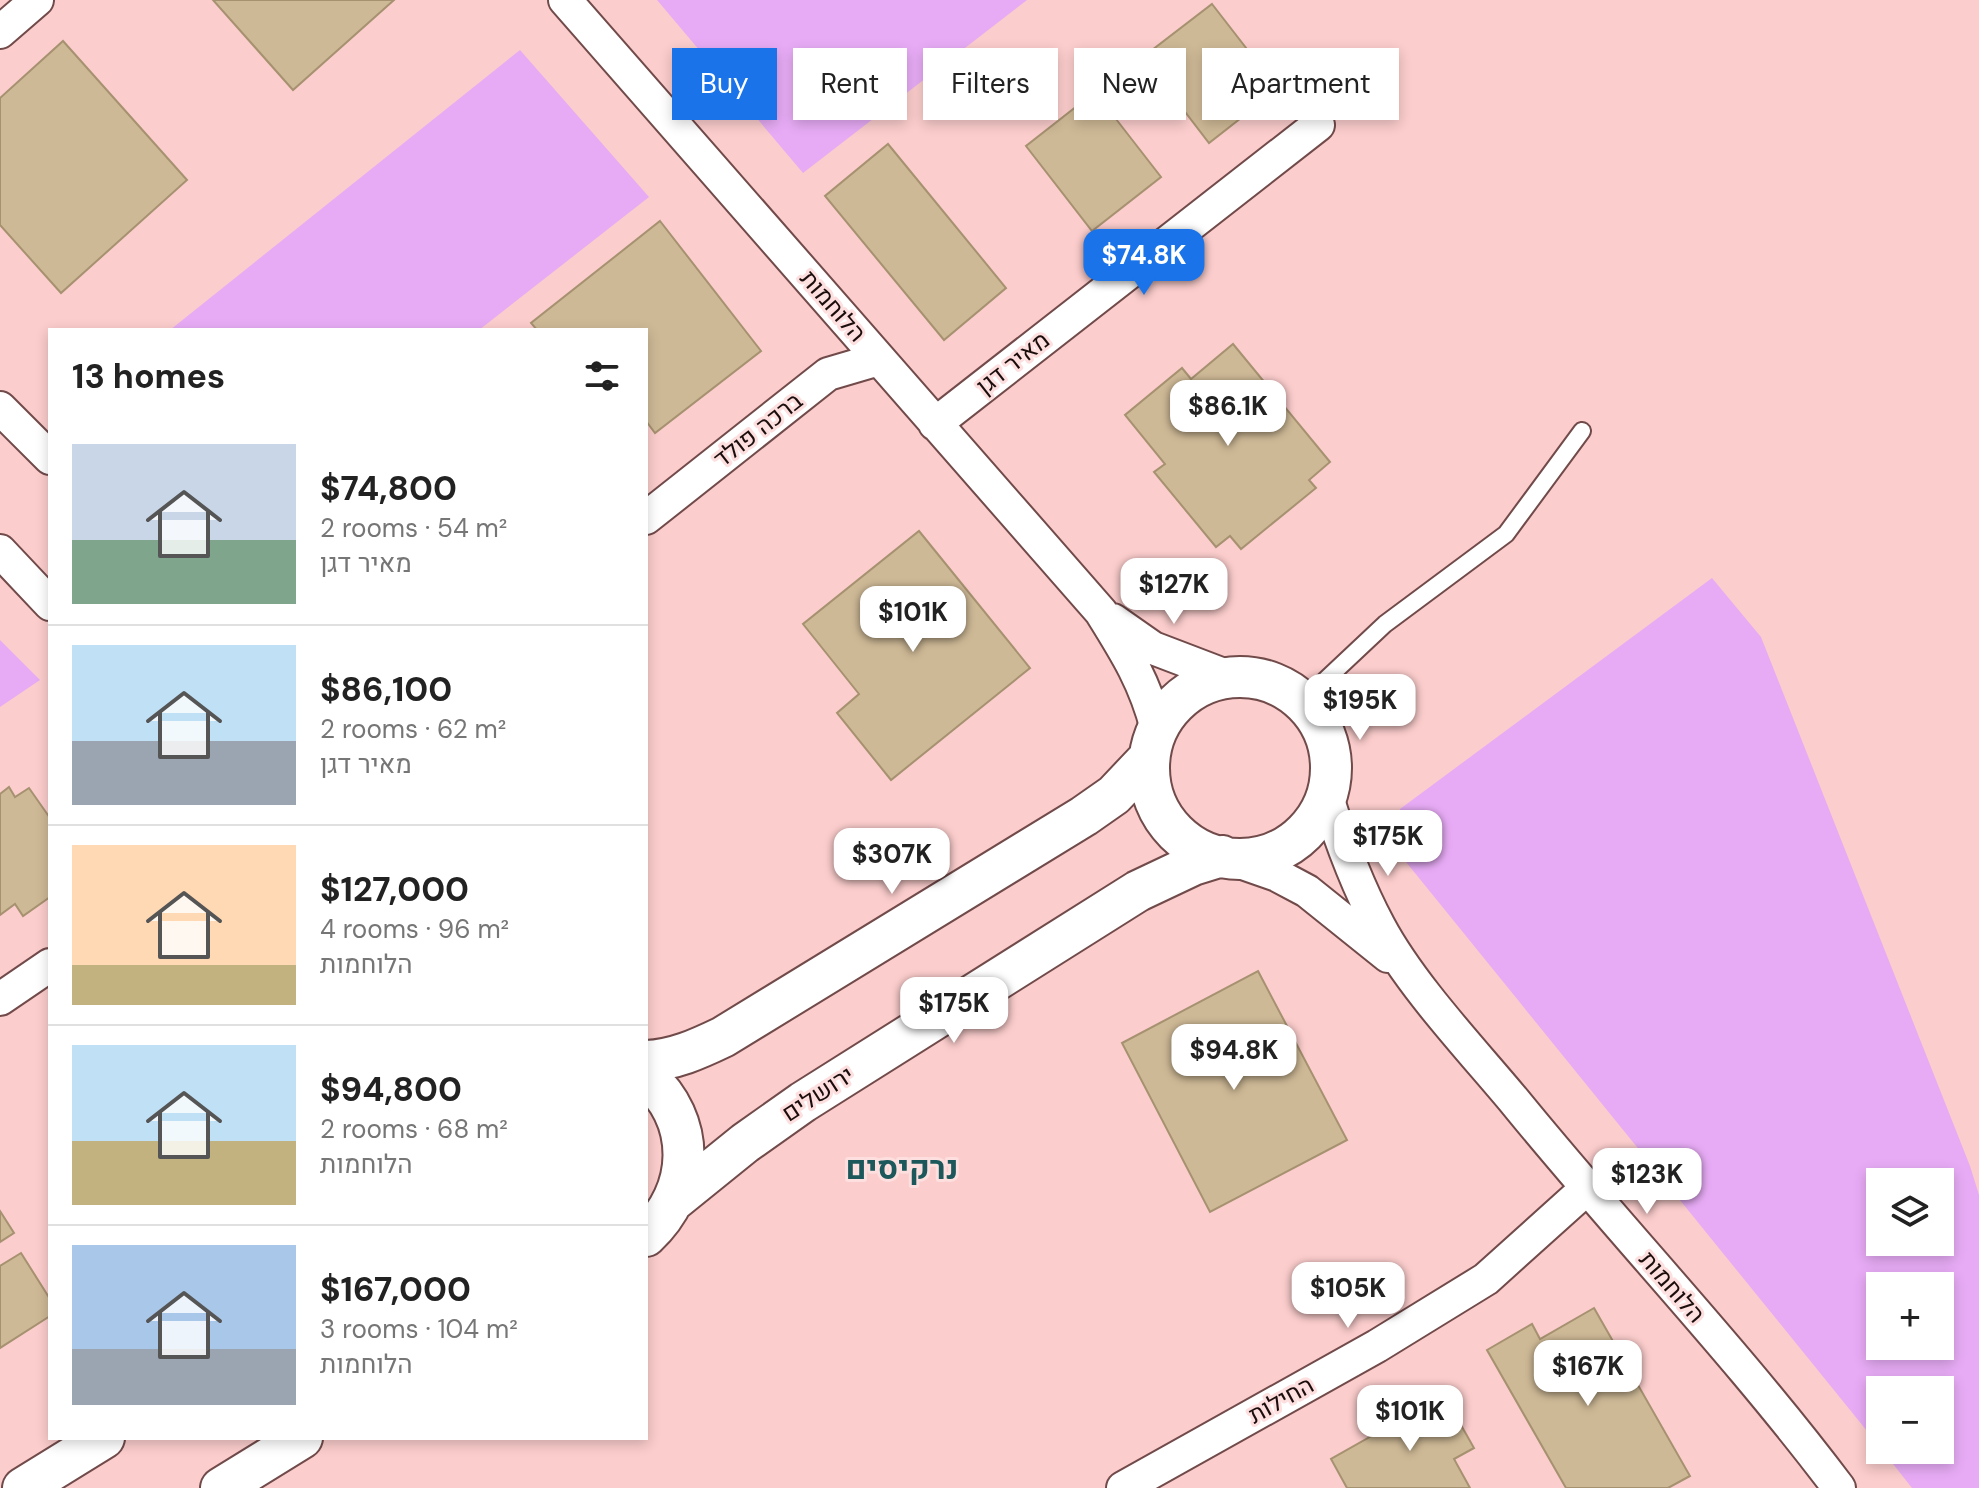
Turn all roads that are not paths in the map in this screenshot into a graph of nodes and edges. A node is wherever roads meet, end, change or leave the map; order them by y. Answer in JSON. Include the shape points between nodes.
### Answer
{"nodes":[{"id":1,"x":37,"y":0,"type":"edge"},
{"id":2,"x":565,"y":0,"type":"edge"},
{"id":3,"x":0,"y":32,"type":"edge"},
{"id":4,"x":1318,"y":125,"type":"dead end"},
{"id":5,"x":879,"y":359,"type":"junction"},
{"id":6,"x":0,"y":408,"type":"edge"},
{"id":7,"x":935,"y":424,"type":"junction"},
{"id":8,"x":1582,"y":431,"type":"dead end"},
{"id":9,"x":48,"y":456,"type":"edge"},
{"id":10,"x":648,"y":516,"type":"edge"},
{"id":11,"x":0,"y":551,"type":"edge"},
{"id":12,"x":48,"y":602,"type":"edge"},
{"id":13,"x":1101,"y":612,"type":"junction"},
{"id":14,"x":1229,"y":677,"type":"junction"},
{"id":15,"x":1302,"y":702,"type":"junction"},
{"id":16,"x":1153,"y":744,"type":"junction"},
{"id":17,"x":1327,"y":797,"type":"junction"},
{"id":18,"x":1228,"y":858,"type":"junction"},
{"id":19,"x":48,"y":966,"type":"edge"},
{"id":20,"x":1412,"y":976,"type":"junction"},
{"id":21,"x":0,"y":999,"type":"edge"},
{"id":22,"x":648,"y":1061,"type":"edge"},
{"id":23,"x":648,"y":1078,"type":"edge"},
{"id":24,"x":1586,"y":1189,"type":"junction"},
{"id":25,"x":672,"y":1202,"type":"junction"},
{"id":26,"x":648,"y":1234,"type":"edge"},
{"id":27,"x":101,"y":1440,"type":"edge"},
{"id":28,"x":299,"y":1440,"type":"edge"},
{"id":29,"x":23,"y":1488,"type":"edge"},
{"id":30,"x":221,"y":1488,"type":"edge"},
{"id":31,"x":1123,"y":1488,"type":"edge"},
{"id":32,"x":1839,"y":1488,"type":"edge"}],
"edges":[{"from":1,"to":3,"type":"street"},
{"from":2,"to":5,"type":"street","name":"הלוחמות"},
{"from":4,"to":7,"type":"street","name":"מאיר דגן"},
{"from":5,"to":7,"type":"street","name":"הלוחמות"},
{"from":5,"to":10,"type":"street","name":"ברכה פולד","via":[[828,374]]},
{"from":6,"to":9,"type":"street"},
{"from":7,"to":13,"type":"street","name":"הלוחמות"},
{"from":8,"to":15,"type":"lane","via":[[1506,534],[1385,624]]},
{"from":11,"to":12,"type":"street"},
{"from":13,"to":14,"type":"street","name":"הלוחמות","via":[[1153,648]]},
{"from":13,"to":16,"type":"street","name":"הלוחמות","via":[[1149,697]]},
{"from":14,"to":15,"type":"street","via":[[1260,678]]},
{"from":14,"to":16,"type":"street","via":[[1200,686],[1175,704]]},
{"from":15,"to":17,"type":"street","via":[[1326,737],[1332,767]]},
{"from":16,"to":18,"type":"street","via":[[1150,788],[1161,815],[1180,838],[1205,853]]},
{"from":16,"to":22,"type":"street","via":[[1114,795],[1084,816],[723,1037],[690,1052]]},
{"from":17,"to":18,"type":"street","via":[[1313,823],[1291,844],[1264,856]]},
{"from":17,"to":20,"type":"street","name":"הלוחמות","via":[[1380,928]]},
{"from":18,"to":20,"type":"street","name":"הלוחמות","via":[[1307,891]]},
{"from":18,"to":25,"type":"street","name":"ירושלים","via":[[1193,865],[1111,908],[803,1102]]},
{"from":19,"to":21,"type":"street"},
{"from":20,"to":24,"type":"street","name":"הלוחמות"},
{"from":23,"to":25,"type":"street","via":[[678,1119],[684,1155]]},
{"from":24,"to":31,"type":"street","name":"החילות","via":[[1486,1279]]},
{"from":24,"to":32,"type":"street","name":"הלוחמות"},
{"from":25,"to":26,"type":"street"},
{"from":27,"to":29,"type":"street"},
{"from":28,"to":30,"type":"street"}]}
